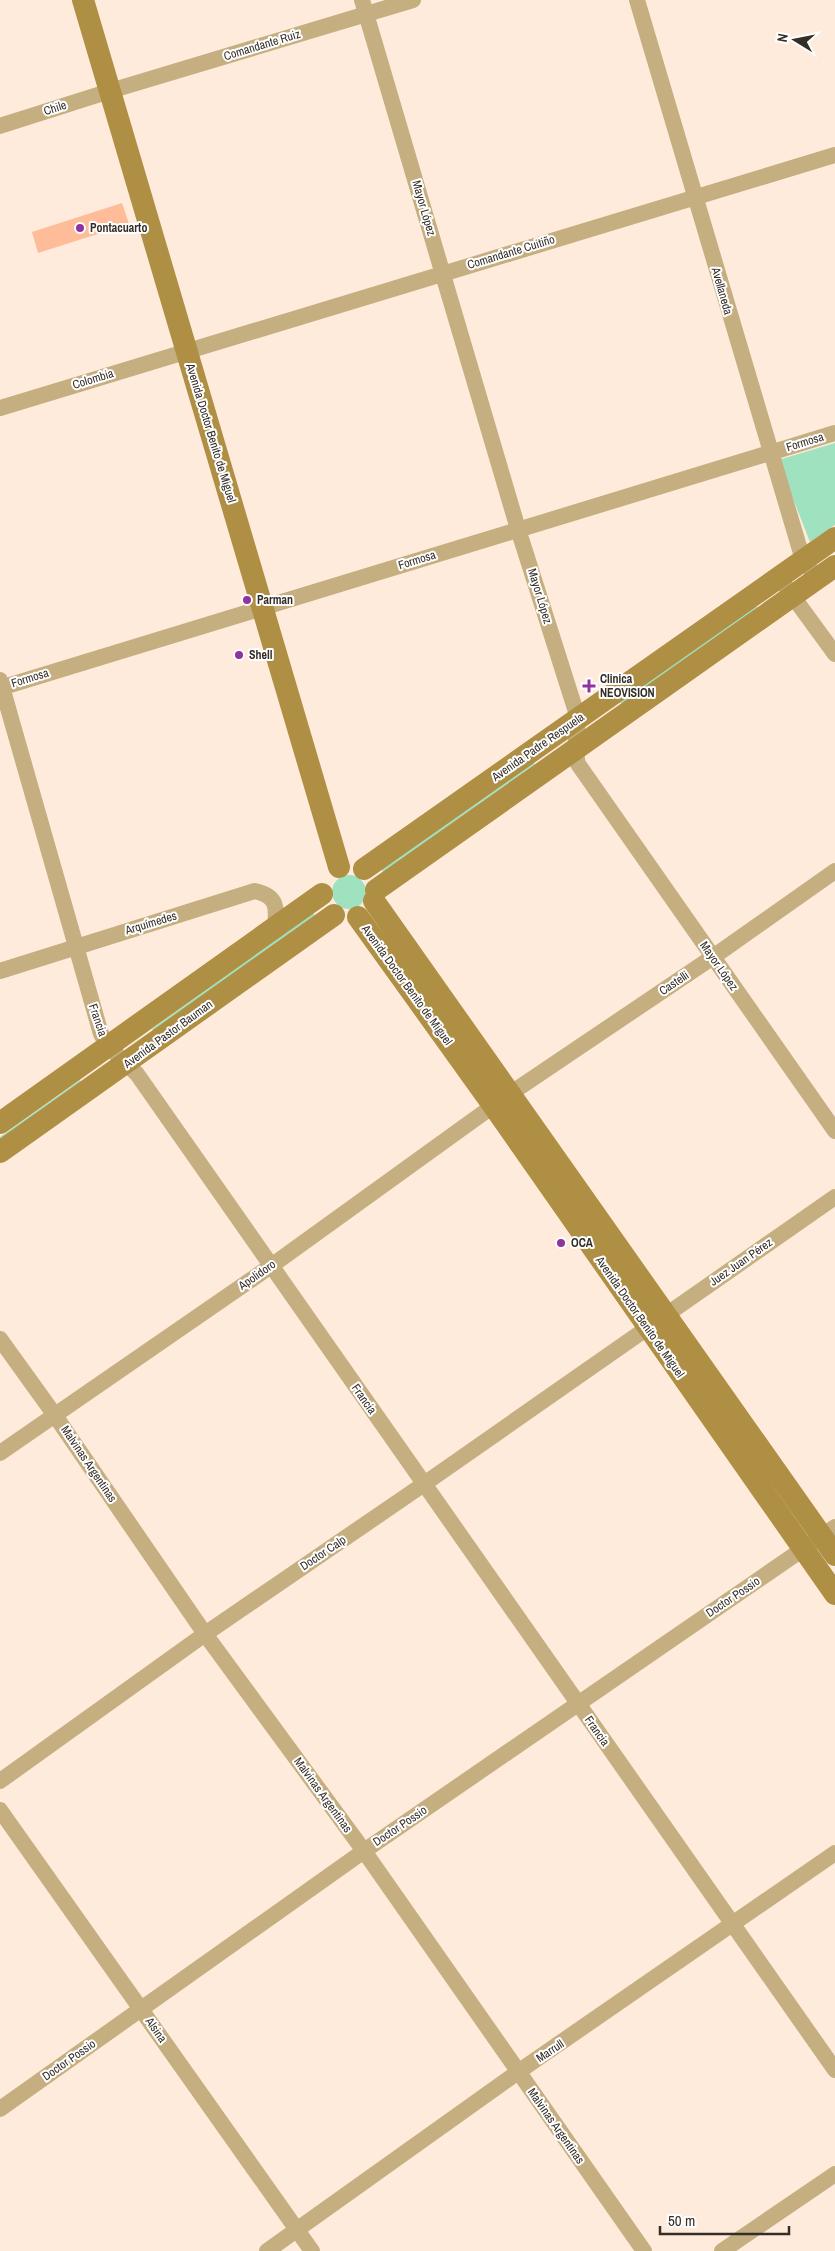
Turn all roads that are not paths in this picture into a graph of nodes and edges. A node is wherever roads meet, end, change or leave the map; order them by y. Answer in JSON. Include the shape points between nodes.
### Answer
{"nodes":[{"id":1,"x":83,"y":0,"type":"edge"},
{"id":2,"x":413,"y":0,"type":"edge"},
{"id":3,"x":637,"y":0,"type":"edge"},
{"id":4,"x":364,"y":7,"type":"edge"},
{"id":5,"x":110,"y":91,"type":"junction"},
{"id":6,"x":0,"y":126,"type":"edge"},
{"id":7,"x":835,"y":155,"type":"edge"},
{"id":8,"x":694,"y":197,"type":"junction"},
{"id":9,"x":442,"y":272,"type":"junction"},
{"id":10,"x":187,"y":351,"type":"junction"},
{"id":11,"x":0,"y":408,"type":"edge"},
{"id":12,"x":835,"y":433,"type":"edge"},
{"id":13,"x":770,"y":453,"type":"junction"},
{"id":14,"x":518,"y":529,"type":"junction"},
{"id":15,"x":835,"y":538,"type":"edge"},
{"id":16,"x":803,"y":560,"type":"junction"},
{"id":17,"x":826,"y":572,"type":"edge"},
{"id":18,"x":779,"y":577,"type":"junction"},
{"id":19,"x":792,"y":596,"type":"junction"},
{"id":20,"x":263,"y":607,"type":"junction"},
{"id":21,"x":835,"y":654,"type":"edge"},
{"id":22,"x":1,"y":685,"type":"edge"},
{"id":23,"x":578,"y":718,"type":"junction"},
{"id":24,"x":575,"y":750,"type":"junction"},
{"id":25,"x":339,"y":867,"type":"junction"},
{"id":26,"x":364,"y":869,"type":"junction"},
{"id":27,"x":835,"y":871,"type":"edge"},
{"id":28,"x":322,"y":894,"type":"junction"},
{"id":29,"x":375,"y":896,"type":"junction"},
{"id":30,"x":334,"y":915,"type":"junction"},
{"id":31,"x":358,"y":917,"type":"junction"},
{"id":32,"x":274,"y":928,"type":"junction"},
{"id":33,"x":76,"y":947,"type":"junction"},
{"id":34,"x":713,"y":957,"type":"junction"},
{"id":35,"x":0,"y":971,"type":"edge"},
{"id":36,"x":109,"y":1047,"type":"junction"},
{"id":37,"x":127,"y":1064,"type":"junction"},
{"id":38,"x":502,"y":1099,"type":"junction"},
{"id":39,"x":0,"y":1123,"type":"edge"},
{"id":40,"x":835,"y":1131,"type":"edge"},
{"id":41,"x":0,"y":1152,"type":"edge"},
{"id":42,"x":835,"y":1197,"type":"edge"},
{"id":43,"x":271,"y":1266,"type":"junction"},
{"id":44,"x":666,"y":1315,"type":"junction"},
{"id":45,"x":647,"y":1328,"type":"junction"},
{"id":46,"x":0,"y":1339,"type":"edge"},
{"id":47,"x":54,"y":1414,"type":"junction"},
{"id":48,"x":0,"y":1453,"type":"edge"},
{"id":49,"x":424,"y":1484,"type":"junction"},
{"id":50,"x":828,"y":1531,"type":"edge"},
{"id":51,"x":803,"y":1549,"type":"junction"},
{"id":52,"x":835,"y":1555,"type":"edge"},
{"id":53,"x":835,"y":1594,"type":"edge"},
{"id":54,"x":205,"y":1634,"type":"junction"},
{"id":55,"x":578,"y":1704,"type":"junction"},
{"id":56,"x":0,"y":1781,"type":"edge"},
{"id":57,"x":0,"y":1810,"type":"edge"},
{"id":58,"x":364,"y":1851,"type":"junction"},
{"id":59,"x":835,"y":1853,"type":"edge"},
{"id":60,"x":733,"y":1925,"type":"junction"},
{"id":61,"x":141,"y":2010,"type":"junction"},
{"id":62,"x":835,"y":2070,"type":"edge"},
{"id":63,"x":518,"y":2072,"type":"junction"},
{"id":64,"x":0,"y":2109,"type":"edge"},
{"id":65,"x":835,"y":2174,"type":"edge"},
{"id":66,"x":297,"y":2230,"type":"junction"},
{"id":67,"x":267,"y":2251,"type":"edge"},
{"id":68,"x":312,"y":2251,"type":"edge"},
{"id":69,"x":644,"y":2251,"type":"edge"},
{"id":70,"x":722,"y":2251,"type":"edge"}],
"edges":[{"from":1,"to":5,"type":"main road","name":"Avenida Doctor Benito de Miguel"},
{"from":2,"to":4,"type":"street","name":"Comandante Ruiz"},
{"from":3,"to":8,"type":"street","name":"Avellaneda"},
{"from":4,"to":5,"type":"street","name":"Comandante Ruiz"},
{"from":4,"to":9,"type":"street","name":"Mayor López"},
{"from":5,"to":6,"type":"street","name":"Chile"},
{"from":5,"to":10,"type":"main road","name":"Avenida Doctor Benito de Miguel"},
{"from":7,"to":8,"type":"street","name":"Comandante Cuitiño"},
{"from":8,"to":9,"type":"street","name":"Comandante Cuitiño"},
{"from":8,"to":13,"type":"street","name":"Avellaneda"},
{"from":9,"to":10,"type":"street","name":"Comandante Cuitiño"},
{"from":9,"to":14,"type":"street","name":"Mayor López"},
{"from":10,"to":11,"type":"street","name":"Colombia"},
{"from":10,"to":20,"type":"main road","name":"Avenida Doctor Benito de Miguel"},
{"from":12,"to":13,"type":"street","name":"Formosa"},
{"from":13,"to":14,"type":"street","name":"Formosa"},
{"from":13,"to":16,"type":"street","name":"Avellaneda"},
{"from":14,"to":20,"type":"street","name":"Formosa"},
{"from":14,"to":23,"type":"street","name":"Mayor López"},
{"from":15,"to":16,"type":"main road","name":"Avenida Padre Respuela"},
{"from":16,"to":17,"type":"street","name":"Avellaneda"},
{"from":16,"to":18,"type":"main road","name":"Avenida Padre Respuela"},
{"from":17,"to":19,"type":"main road","name":"Avenida Padre Respuela"},
{"from":18,"to":19,"type":"street"},
{"from":18,"to":23,"type":"main road","name":"Avenida Padre Respuela"},
{"from":19,"to":21,"type":"street"},
{"from":19,"to":24,"type":"main road","name":"Avenida Padre Respuela"},
{"from":20,"to":22,"type":"street","name":"Formosa"},
{"from":20,"to":25,"type":"main road","name":"Avenida Doctor Benito de Miguel"},
{"from":22,"to":33,"type":"street","name":"Francia"},
{"from":23,"to":24,"type":"street","name":"Mayor López"},
{"from":23,"to":26,"type":"main road","name":"Avenida Padre Respuela"},
{"from":24,"to":29,"type":"main road","name":"Avenida Padre Respuela"},
{"from":24,"to":34,"type":"street","name":"Mayor López","via":[[578,764]]},
{"from":25,"to":26,"type":"main road"},
{"from":25,"to":28,"type":"main road","via":[[326,878]]},
{"from":26,"to":29,"type":"main road","via":[[370,875]]},
{"from":27,"to":34,"type":"street","name":"Castelli"},
{"from":28,"to":30,"type":"main road","via":[[324,903]]},
{"from":28,"to":32,"type":"main road","name":"Avenida Pastor Bauman"},
{"from":29,"to":31,"type":"main road","via":[[368,912]]},
{"from":29,"to":38,"type":"main road","name":"Avenida Doctor Benito de Miguel"},
{"from":30,"to":31,"type":"main road","via":[[348,919]]},
{"from":30,"to":37,"type":"main road","name":"Avenida Pastor Bauman"},
{"from":31,"to":38,"type":"main road","name":"Avenida Doctor Benito de Miguel"},
{"from":32,"to":33,"type":"street","name":"Arquímedes","via":[[277,910],[274,900],[255,891]]},
{"from":32,"to":36,"type":"main road","name":"Avenida Pastor Bauman"},
{"from":33,"to":35,"type":"street","name":"Arquímedes"},
{"from":33,"to":36,"type":"street","name":"Francia","via":[[101,1034]]},
{"from":34,"to":38,"type":"street","name":"Castelli"},
{"from":34,"to":40,"type":"street","name":"Mayor López"},
{"from":36,"to":37,"type":"street","name":"Francia"},
{"from":36,"to":39,"type":"main road","name":"Avenida Pastor Bauman"},
{"from":37,"to":41,"type":"main road","name":"Avenida Pastor Bauman"},
{"from":37,"to":43,"type":"street","name":"Francia"},
{"from":38,"to":43,"type":"street","name":"Apolidoro"},
{"from":38,"to":44,"type":"main road","name":"Avenida Doctor Benito de Miguel"},
{"from":38,"to":45,"type":"main road","name":"Avenida Doctor Benito de Miguel"},
{"from":42,"to":44,"type":"street","name":"Juez Juan Pérez"},
{"from":43,"to":47,"type":"street","name":"Apolidoro"},
{"from":43,"to":49,"type":"street","name":"Francia"},
{"from":44,"to":45,"type":"street","name":"Juez Juan Pérez"},
{"from":44,"to":50,"type":"main road","name":"Avenida Doctor Benito de Miguel"},
{"from":45,"to":49,"type":"street","name":"Doctor Calp"},
{"from":45,"to":51,"type":"main road","name":"Avenida Doctor Benito de Miguel"},
{"from":46,"to":47,"type":"street","name":"Malvinas Argentinas"},
{"from":47,"to":48,"type":"street","name":"Apolidoro"},
{"from":47,"to":54,"type":"street","name":"Malvinas Argentinas"},
{"from":49,"to":54,"type":"street","name":"Doctor Calp"},
{"from":49,"to":55,"type":"street","name":"Francia"},
{"from":50,"to":51,"type":"street","name":"Doctor Possio"},
{"from":50,"to":52,"type":"main road","name":"Avenida Doctor Benito de Miguel"},
{"from":51,"to":53,"type":"main road","name":"Avenida Doctor Benito de Miguel"},
{"from":51,"to":55,"type":"street","name":"Doctor Possio"},
{"from":54,"to":56,"type":"street","name":"Doctor Calp"},
{"from":54,"to":58,"type":"street","name":"Malvinas Argentinas"},
{"from":55,"to":58,"type":"street","name":"Doctor Possio"},
{"from":55,"to":60,"type":"street","name":"Francia"},
{"from":57,"to":61,"type":"street","name":"Alsina"},
{"from":58,"to":61,"type":"street","name":"Doctor Possio"},
{"from":58,"to":63,"type":"street","name":"Malvinas Argentinas"},
{"from":59,"to":60,"type":"street","name":"Marrull"},
{"from":60,"to":62,"type":"street","name":"Francia"},
{"from":60,"to":63,"type":"street","name":"Marrull"},
{"from":61,"to":64,"type":"street","name":"Doctor Possio"},
{"from":61,"to":66,"type":"street","name":"Alsina"},
{"from":63,"to":66,"type":"street","name":"Marrull"},
{"from":63,"to":69,"type":"street","name":"Malvinas Argentinas"},
{"from":65,"to":70,"type":"street"},
{"from":66,"to":67,"type":"street","name":"Marrull"},
{"from":66,"to":68,"type":"street","name":"Alsina"}]}
